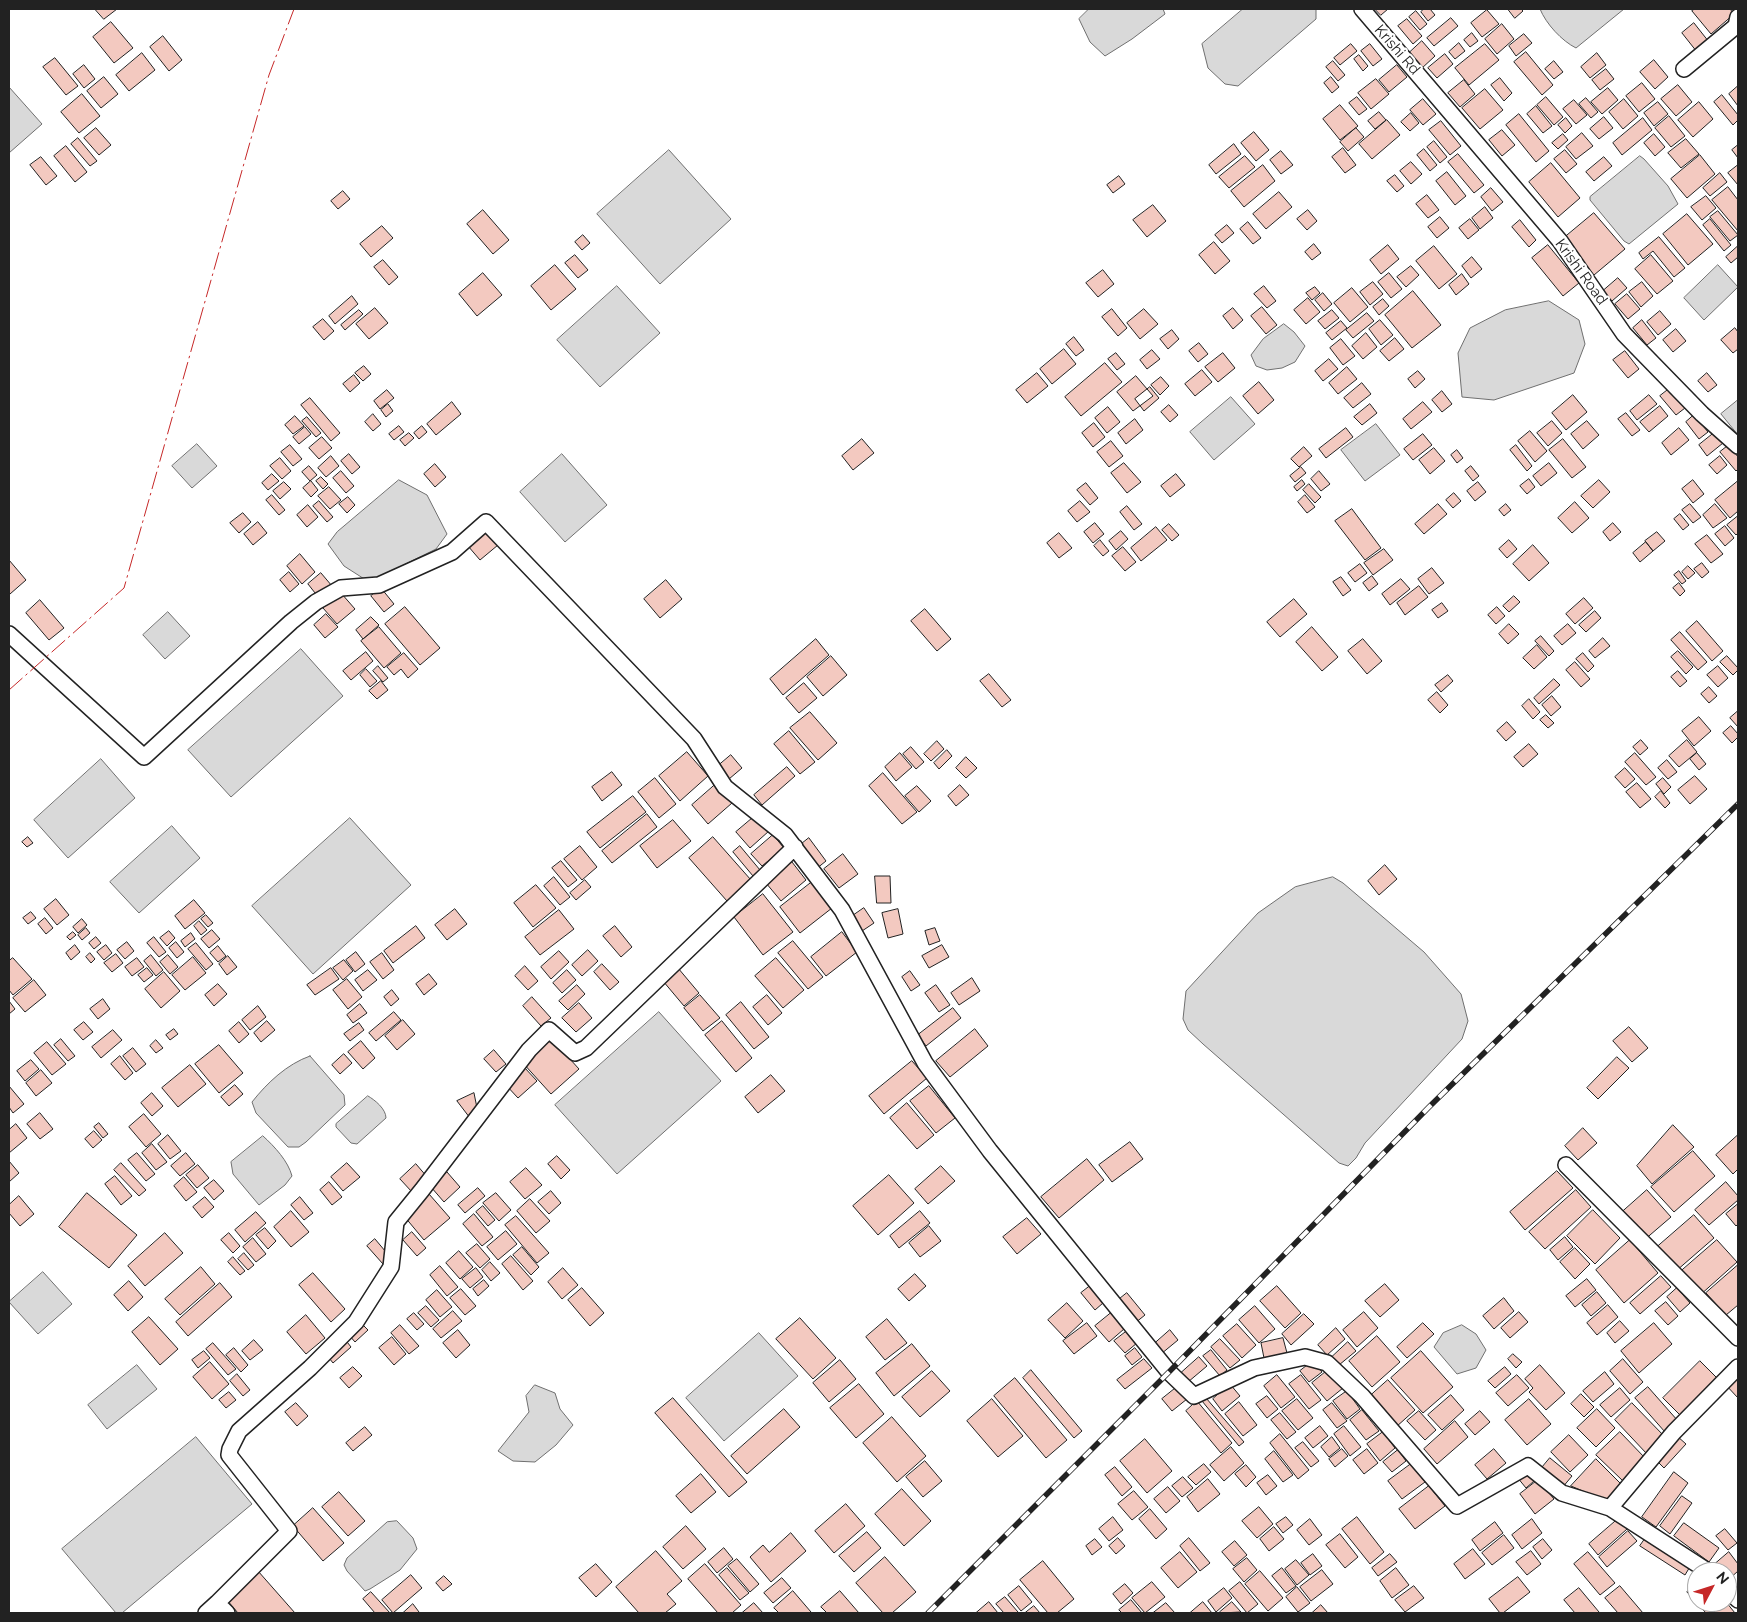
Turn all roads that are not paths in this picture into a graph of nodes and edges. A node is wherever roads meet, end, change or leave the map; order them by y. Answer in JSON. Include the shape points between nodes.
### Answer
{"nodes":[{"id":1,"x":1362,"y":9,"type":"edge"},
{"id":2,"x":1736,"y":9,"type":"edge"},
{"id":3,"x":1738,"y":13,"type":"edge"},
{"id":4,"x":1738,"y":17,"type":"edge"},
{"id":5,"x":1684,"y":69,"type":"dead end"},
{"id":6,"x":1432,"y":90,"type":"joint"},
{"id":7,"x":1738,"y":446,"type":"edge"},
{"id":8,"x":9,"y":634,"type":"edge"},
{"id":9,"x":795,"y":847,"type":"junction"},
{"id":10,"x":1566,"y":1165,"type":"dead end"},
{"id":11,"x":1738,"y":1338,"type":"edge"},
{"id":12,"x":1738,"y":1366,"type":"edge"},
{"id":13,"x":1610,"y":1508,"type":"junction"},
{"id":14,"x":1694,"y":1562,"type":"edge"},
{"id":15,"x":217,"y":1610,"type":"edge"}],
"edges":[{"from":1,"to":6,"type":"street","name":"Krishi Rd"},
{"from":2,"to":3,"type":"street"},
{"from":4,"to":5,"type":"street","via":[[1736,26]]},
{"from":6,"to":7,"type":"street","name":"Krishi Road","via":[[1560,241],[1624,334]]},
{"from":8,"to":9,"type":"street","via":[[144,757],[316,602],[341,588],[379,585],[452,552],[486,522],[694,739],[725,787],[786,835]]},
{"from":9,"to":13,"type":"street","via":[[842,910],[925,1063],[996,1159],[1169,1372],[1194,1396],[1254,1368],[1305,1357],[1327,1363],[1362,1396],[1457,1506],[1528,1466],[1562,1493]]},
{"from":9,"to":15,"type":"street","via":[[586,1048],[575,1053],[549,1030],[529,1050],[396,1222],[391,1267],[356,1322],[239,1431],[230,1449],[229,1455],[289,1531]]},
{"from":10,"to":11,"type":"street"},
{"from":12,"to":13,"type":"street","via":[[1674,1432]]},
{"from":13,"to":14,"type":"street"}]}
